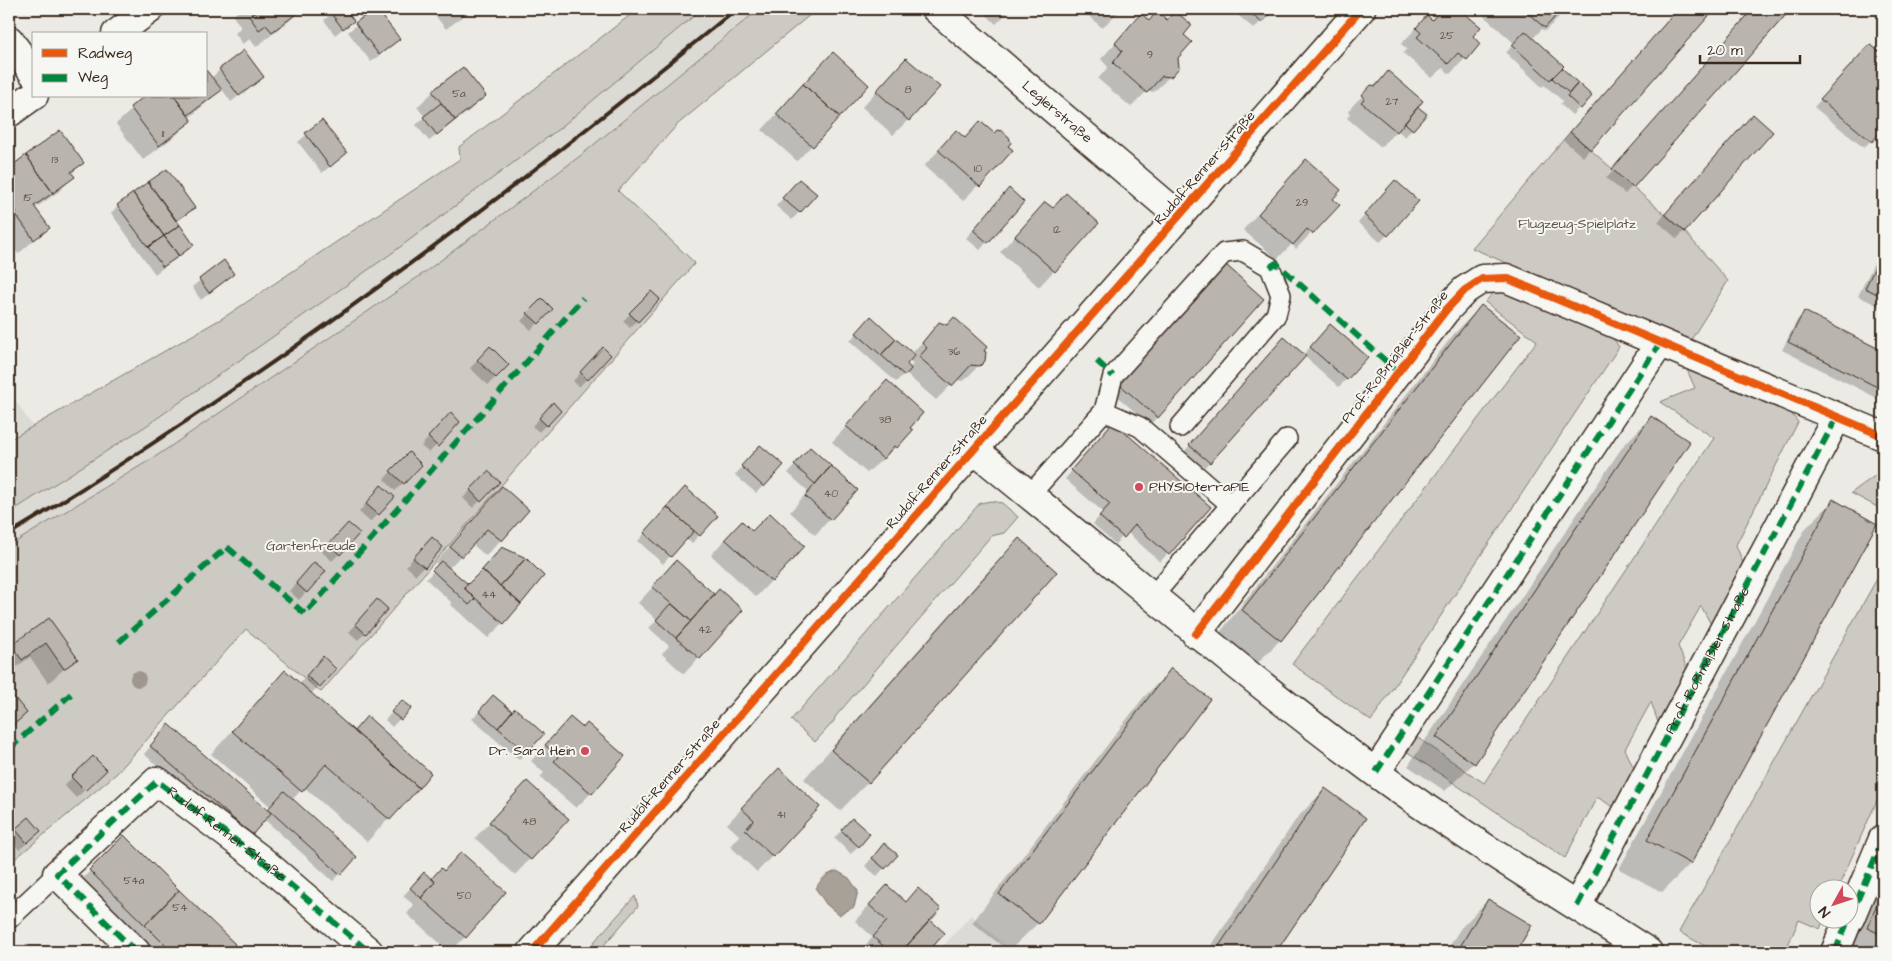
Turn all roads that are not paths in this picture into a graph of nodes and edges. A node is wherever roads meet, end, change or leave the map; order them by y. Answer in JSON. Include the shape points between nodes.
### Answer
{"nodes":[{"id":1,"x":150,"y":9,"type":"edge"},
{"id":2,"x":936,"y":9,"type":"edge"},
{"id":3,"x":1361,"y":9,"type":"edge"},
{"id":4,"x":119,"y":32,"type":"edge"},
{"id":5,"x":9,"y":40,"type":"edge"},
{"id":6,"x":32,"y":71,"type":"edge"},
{"id":7,"x":32,"y":96,"type":"edge"},
{"id":8,"x":9,"y":113,"type":"edge"},
{"id":9,"x":1179,"y":216,"type":"junction"},
{"id":10,"x":1660,"y":343,"type":"junction"},
{"id":11,"x":1104,"y":411,"type":"junction"},
{"id":12,"x":1837,"y":417,"type":"junction"},
{"id":13,"x":1180,"y":427,"type":"dead end"},
{"id":14,"x":1883,"y":436,"type":"edge"},
{"id":15,"x":1287,"y":439,"type":"dead end"},
{"id":16,"x":973,"y":449,"type":"junction"},
{"id":17,"x":1029,"y":496,"type":"junction"},
{"id":18,"x":1231,"y":505,"type":"junction"},
{"id":19,"x":1152,"y":597,"type":"junction"},
{"id":20,"x":1196,"y":634,"type":"junction"},
{"id":21,"x":1376,"y":772,"type":"junction"},
{"id":22,"x":1883,"y":839,"type":"edge"},
{"id":23,"x":57,"y":874,"type":"junction"},
{"id":24,"x":1860,"y":892,"type":"edge"},
{"id":25,"x":1577,"y":906,"type":"junction"},
{"id":26,"x":9,"y":919,"type":"edge"},
{"id":27,"x":1845,"y":928,"type":"edge"},
{"id":28,"x":136,"y":952,"type":"edge"},
{"id":29,"x":370,"y":952,"type":"edge"},
{"id":30,"x":532,"y":952,"type":"edge"},
{"id":31,"x":1648,"y":952,"type":"edge"},
{"id":32,"x":1835,"y":952,"type":"edge"}],
"edges":[{"from":1,"to":4,"type":"street"},
{"from":2,"to":9,"type":"street","name":"Leglerstraße"},
{"from":3,"to":9,"type":"street","name":"Rudolf-Renner-Straße"},
{"from":5,"to":6,"type":"street"},
{"from":7,"to":8,"type":"street"},
{"from":9,"to":16,"type":"street","name":"Rudolf-Renner-Straße"},
{"from":10,"to":12,"type":"street","name":"Prof.-Roßmäßler-Straße"},
{"from":10,"to":20,"type":"street","name":"Prof.-Roßmäßler-Straße","via":[[1506,278],[1482,279],[1465,290],[1446,310]]},
{"from":10,"to":21,"type":"street"},
{"from":11,"to":13,"type":"lane","via":[[1113,376],[1224,253],[1243,251],[1270,267],[1281,295],[1276,315]]},
{"from":11,"to":17,"type":"lane"},
{"from":11,"to":18,"type":"lane","via":[[1140,427]]},
{"from":12,"to":14,"type":"street","name":"Prof.-Roßmäßler-Straße"},
{"from":12,"to":25,"type":"street","name":"Prof.-Roßmäßler-Straße"},
{"from":15,"to":18,"type":"lane"},
{"from":16,"to":17,"type":"street"},
{"from":16,"to":30,"type":"street","name":"Rudolf-Renner-Straße"},
{"from":17,"to":19,"type":"street"},
{"from":18,"to":19,"type":"lane"},
{"from":19,"to":20,"type":"street"},
{"from":20,"to":21,"type":"street"},
{"from":21,"to":25,"type":"street","via":[[1464,834]]},
{"from":22,"to":24,"type":"street"},
{"from":23,"to":26,"type":"lane"},
{"from":23,"to":28,"type":"street"},
{"from":23,"to":29,"type":"street","name":"Rudolf-Renner-Straße","via":[[157,781],[259,858]]},
{"from":25,"to":31,"type":"street"},
{"from":27,"to":32,"type":"street"}]}
